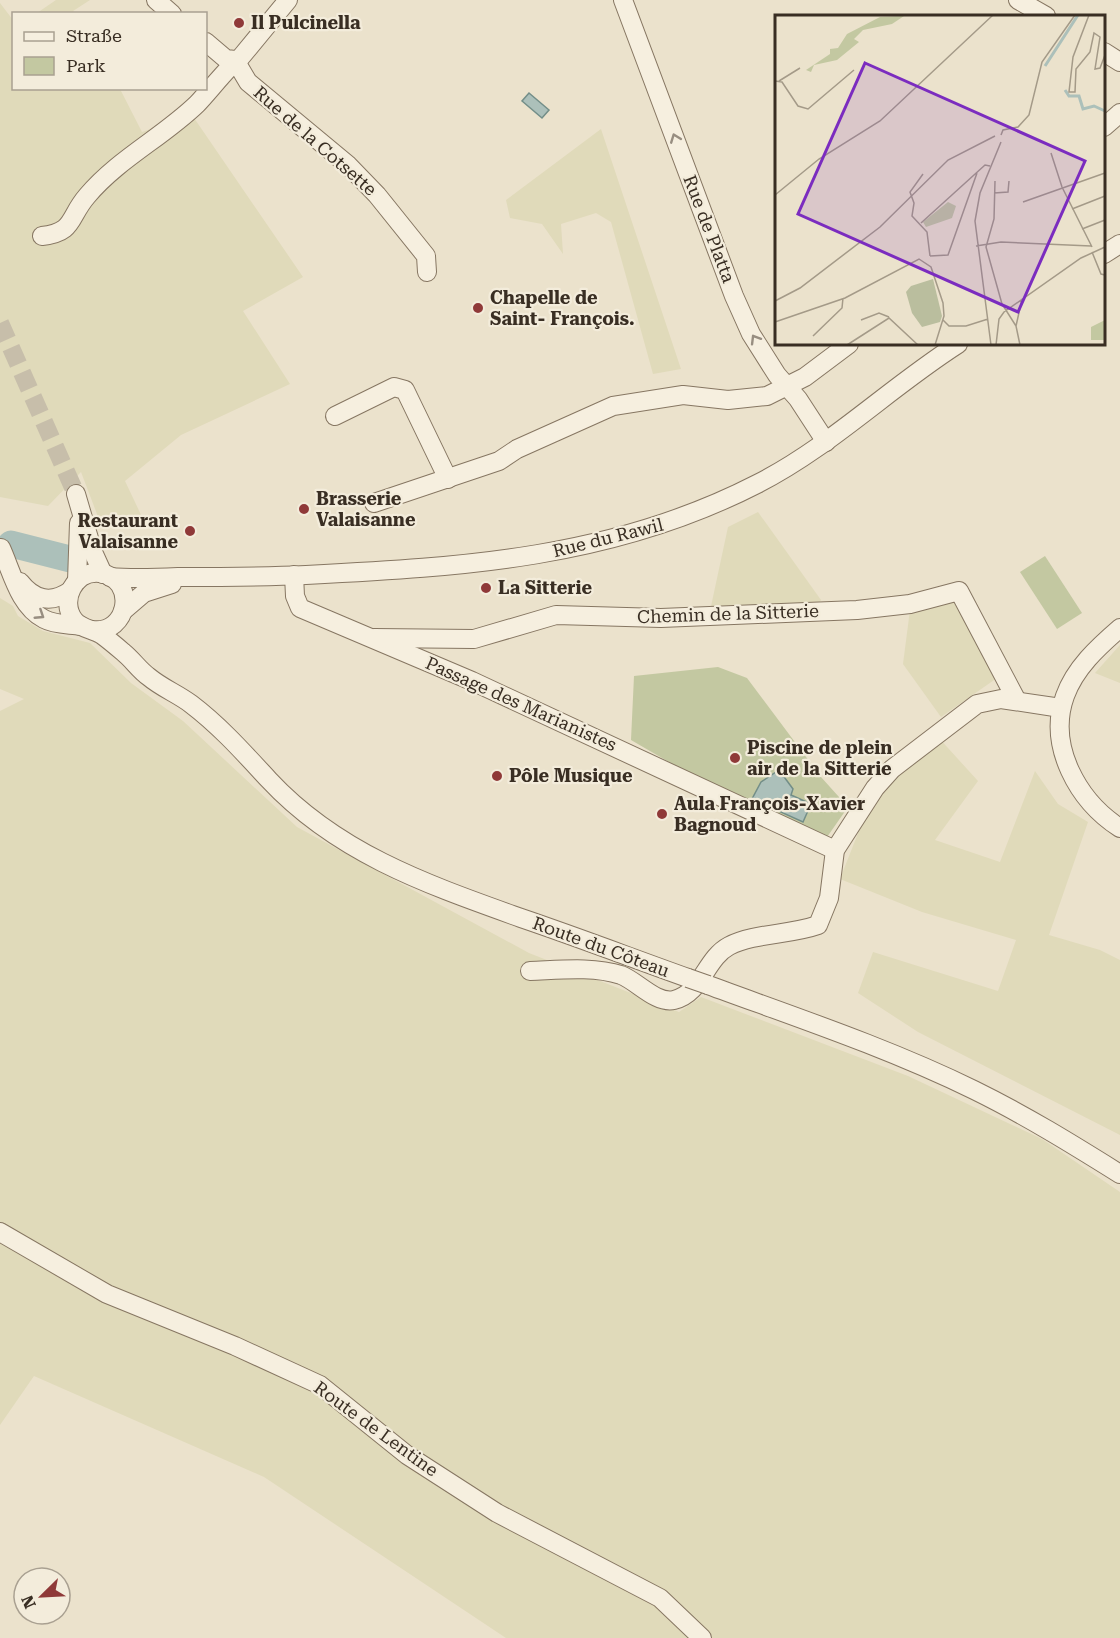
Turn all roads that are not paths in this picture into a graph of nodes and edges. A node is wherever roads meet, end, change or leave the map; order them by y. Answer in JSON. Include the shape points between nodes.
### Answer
{"nodes":[{"id":1,"x":156,"y":0,"type":"edge"},
{"id":2,"x":288,"y":0,"type":"edge"},
{"id":3,"x":623,"y":0,"type":"edge"},
{"id":4,"x":170,"y":12,"type":"edge"},
{"id":5,"x":207,"y":43,"type":"edge"},
{"id":6,"x":1105,"y":53,"type":"edge"},
{"id":7,"x":235,"y":60,"type":"junction"},
{"id":8,"x":1120,"y":62,"type":"edge"},
{"id":9,"x":1120,"y":113,"type":"edge"},
{"id":10,"x":1105,"y":126,"type":"edge"},
{"id":11,"x":42,"y":236,"type":"dead end"},
{"id":12,"x":1120,"y":244,"type":"edge"},
{"id":13,"x":1105,"y":253,"type":"edge"},
{"id":14,"x":427,"y":272,"type":"dead end"},
{"id":15,"x":848,"y":345,"type":"edge"},
{"id":16,"x":957,"y":345,"type":"edge"},
{"id":17,"x":787,"y":387,"type":"junction"},
{"id":18,"x":335,"y":416,"type":"dead end"},
{"id":19,"x":826,"y":442,"type":"junction"},
{"id":20,"x":448,"y":478,"type":"junction"},
{"id":21,"x":374,"y":504,"type":"dead end"},
{"id":22,"x":0,"y":548,"type":"edge"},
{"id":23,"x":107,"y":575,"type":"junction"},
{"id":24,"x":294,"y":575,"type":"junction"},
{"id":25,"x":206,"y":578,"type":"junction"},
{"id":26,"x":73,"y":586,"type":"junction"},
{"id":27,"x":122,"y":614,"type":"junction"},
{"id":28,"x":86,"y":628,"type":"junction"},
{"id":29,"x":1120,"y":628,"type":"edge"},
{"id":30,"x":375,"y":638,"type":"junction"},
{"id":31,"x":125,"y":654,"type":"junction"},
{"id":32,"x":1017,"y":701,"type":"junction"},
{"id":33,"x":1061,"y":708,"type":"junction"},
{"id":34,"x":1120,"y":828,"type":"edge"},
{"id":35,"x":835,"y":850,"type":"junction"},
{"id":36,"x":530,"y":970,"type":"dead end"},
{"id":37,"x":1120,"y":1174,"type":"edge"},
{"id":38,"x":0,"y":1232,"type":"edge"},
{"id":39,"x":702,"y":1638,"type":"edge"}],
"edges":[{"from":1,"to":4,"type":"street"},
{"from":2,"to":7,"type":"street"},
{"from":17,"to":3,"type":"street","name":"Rue de Platta","one_way":true,"via":[[751,334],[734,296]]},
{"from":5,"to":7,"type":"street","name":"Rue de la Cotsette","via":[[226,59]]},
{"from":6,"to":8,"type":"street"},
{"from":7,"to":11,"type":"street","via":[[195,106],[141,146],[87,196],[69,227],[59,234]]},
{"from":7,"to":14,"type":"street","name":"Rue de la Cotsette","via":[[248,82],[348,165],[377,195],[426,256]]},
{"from":9,"to":10,"type":"street"},
{"from":12,"to":13,"type":"street"},
{"from":15,"to":17,"type":"street"},
{"from":16,"to":19,"type":"street","name":"Rue du Rawil"},
{"from":17,"to":19,"type":"street","name":"Rue de Platta"},
{"from":17,"to":20,"type":"street","via":[[747,399],[683,395],[613,406],[499,461]]},
{"from":18,"to":20,"type":"street","via":[[394,387],[405,390]]},
{"from":19,"to":24,"type":"street","name":"Rue du Rawil","via":[[775,475],[731,497],[612,539],[484,564]]},
{"from":20,"to":21,"type":"street"},
{"from":22,"to":26,"type":"street","via":[[34,596],[52,600]]},
{"from":22,"to":28,"type":"street","one_way":true,"via":[[22,596],[35,613],[54,622]]},
{"from":23,"to":25,"type":"street","name":"Rue du Rawil"},
{"from":23,"to":26,"type":"street","via":[[89,574]]},
{"from":23,"to":26,"type":"street","via":[[93,552],[77,500]]},
{"from":23,"to":27,"type":"street","via":[[123,592]]},
{"from":24,"to":25,"type":"street","name":"Rue du Rawil"},
{"from":24,"to":30,"type":"street","name":"Passage des Marianistes","via":[[300,608]]},
{"from":25,"to":27,"type":"street","name":"Rue du Rawil","via":[[153,589],[136,597]]},
{"from":26,"to":28,"type":"street","via":[[70,612]]},
{"from":27,"to":28,"type":"street","via":[[108,628]]},
{"from":27,"to":31,"type":"street"},
{"from":28,"to":31,"type":"street","name":"Route du Côteau"},
{"from":29,"to":33,"type":"street","via":[[1085,662]]},
{"from":30,"to":32,"type":"street","name":"Chemin de la Sitterie","via":[[474,639],[556,615],[661,618],[857,610],[910,604],[959,591]]},
{"from":30,"to":35,"type":"street","name":"Passage des Marianistes"},
{"from":31,"to":37,"type":"street","name":"Route du Côteau","bridge":true,"via":[[147,676],[206,716],[304,813],[354,849],[424,883],[859,1040],[941,1075],[1032,1121]]},
{"from":32,"to":33,"type":"street"},
{"from":32,"to":35,"type":"street","via":[[1001,699],[976,704],[892,769]]},
{"from":33,"to":34,"type":"street","via":[[1062,746],[1073,778],[1097,811]]},
{"from":35,"to":36,"type":"street","via":[[829,898],[818,924],[799,932],[728,946],[694,987],[673,1000],[664,1000],[622,975],[608,972]]},
{"from":38,"to":39,"type":"street","name":"Route de Lentine","via":[[107,1294],[320,1385],[407,1455],[497,1513],[660,1598]]}]}
